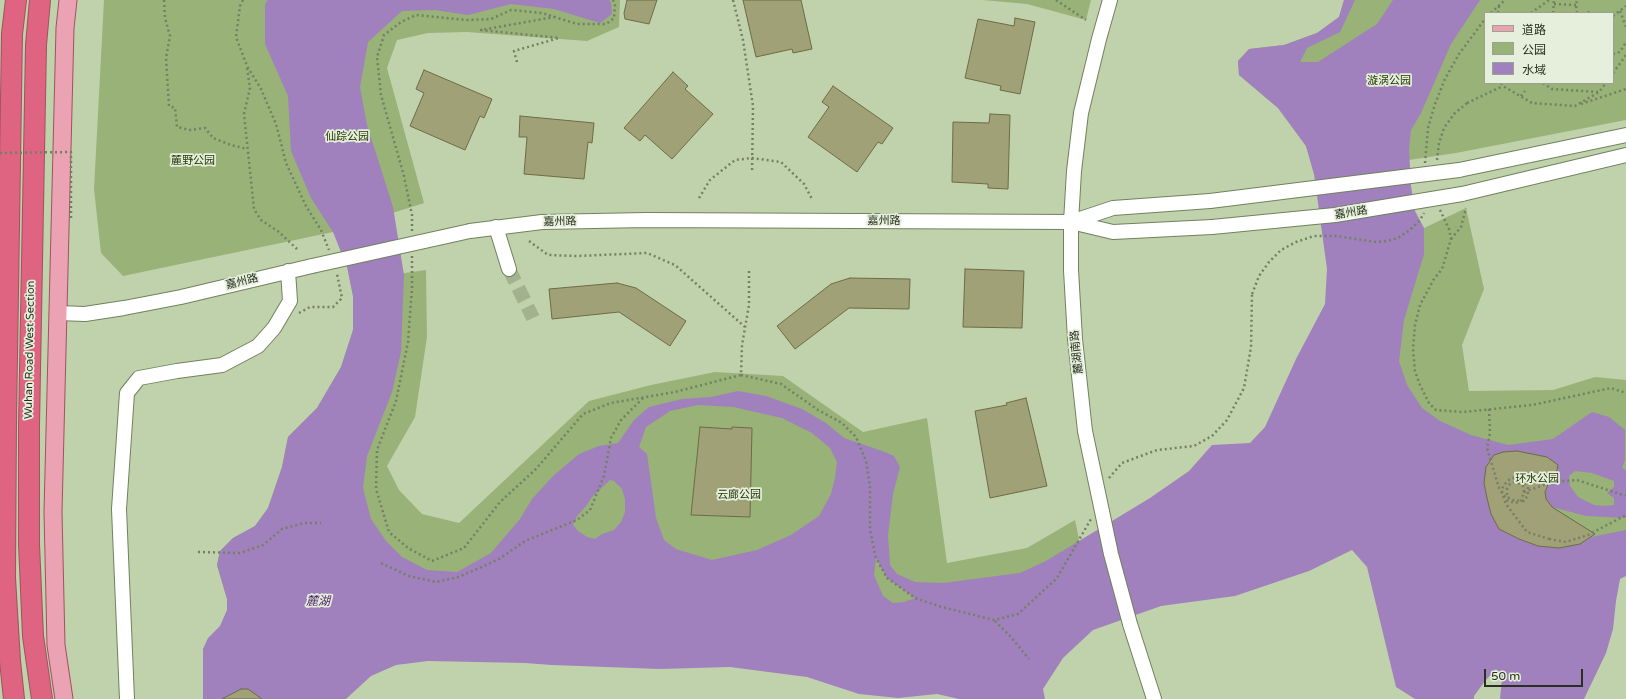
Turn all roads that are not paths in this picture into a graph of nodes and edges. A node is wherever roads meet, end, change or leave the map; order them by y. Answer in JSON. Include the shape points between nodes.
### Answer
{"nodes":[{"id":1,"x":16,"y":0,"type":"edge"},
{"id":2,"x":40,"y":0,"type":"edge"},
{"id":3,"x":68,"y":0,"type":"edge"},
{"id":4,"x":1110,"y":0,"type":"edge"},
{"id":5,"x":1626,"y":135,"type":"edge"},
{"id":6,"x":1626,"y":155,"type":"edge"},
{"id":7,"x":1071,"y":222,"type":"junction"},
{"id":8,"x":496,"y":227,"type":"junction"},
{"id":9,"x":509,"y":269,"type":"tunnel mouth"},
{"id":10,"x":288,"y":271,"type":"junction"},
{"id":11,"x":58,"y":313,"type":"junction"},
{"id":12,"x":3,"y":429,"type":"edge"},
{"id":13,"x":33,"y":636,"type":"junction"},
{"id":14,"x":14,"y":699,"type":"edge"},
{"id":15,"x":42,"y":699,"type":"edge"},
{"id":16,"x":50,"y":699,"type":"edge"},
{"id":17,"x":64,"y":699,"type":"edge"},
{"id":18,"x":127,"y":699,"type":"edge"},
{"id":19,"x":1154,"y":699,"type":"edge"}],
"edges":[{"from":1,"to":12,"type":"highway","name":"Wuhan Road West Section","via":[[12,34]]},
{"from":2,"to":13,"type":"highway","name":"Wuhan Road West Section","via":[[36,45],[29,425],[29,544]]},
{"from":3,"to":11,"type":"main road","via":[[65,28]]},
{"from":4,"to":7,"type":"street","name":"麓湖南路","via":[[1081,113]]},
{"from":5,"to":7,"type":"street","name":"嘉州路","bridge":true,"via":[[1459,170],[1210,200],[1113,208]]},
{"from":6,"to":7,"type":"street","name":"嘉州路","bridge":true,"via":[[1462,194],[1335,215],[1212,227],[1113,232]]},
{"from":7,"to":8,"type":"street","name":"嘉州路","via":[[624,221],[542,222]]},
{"from":7,"to":19,"type":"street","name":"麓湖南路","bridge":true,"via":[[1075,339],[1085,431],[1130,624]]},
{"from":8,"to":9,"type":"street"},
{"from":8,"to":10,"type":"street","name":"嘉州路","bridge":true},
{"from":10,"to":11,"type":"street","name":"嘉州路","via":[[124,308],[85,314]]},
{"from":10,"to":18,"type":"street","via":[[290,301],[274,328],[258,346],[222,365],[139,378],[127,393],[119,509]]},
{"from":11,"to":17,"type":"main road","via":[[54,519],[56,645]]},
{"from":12,"to":14,"type":"highway","name":"Wuhan Road West Section","via":[[5,578]]},
{"from":13,"to":15,"type":"highway","name":"Wuhan Road West Section"},
{"from":13,"to":16,"type":"highway"}]}
